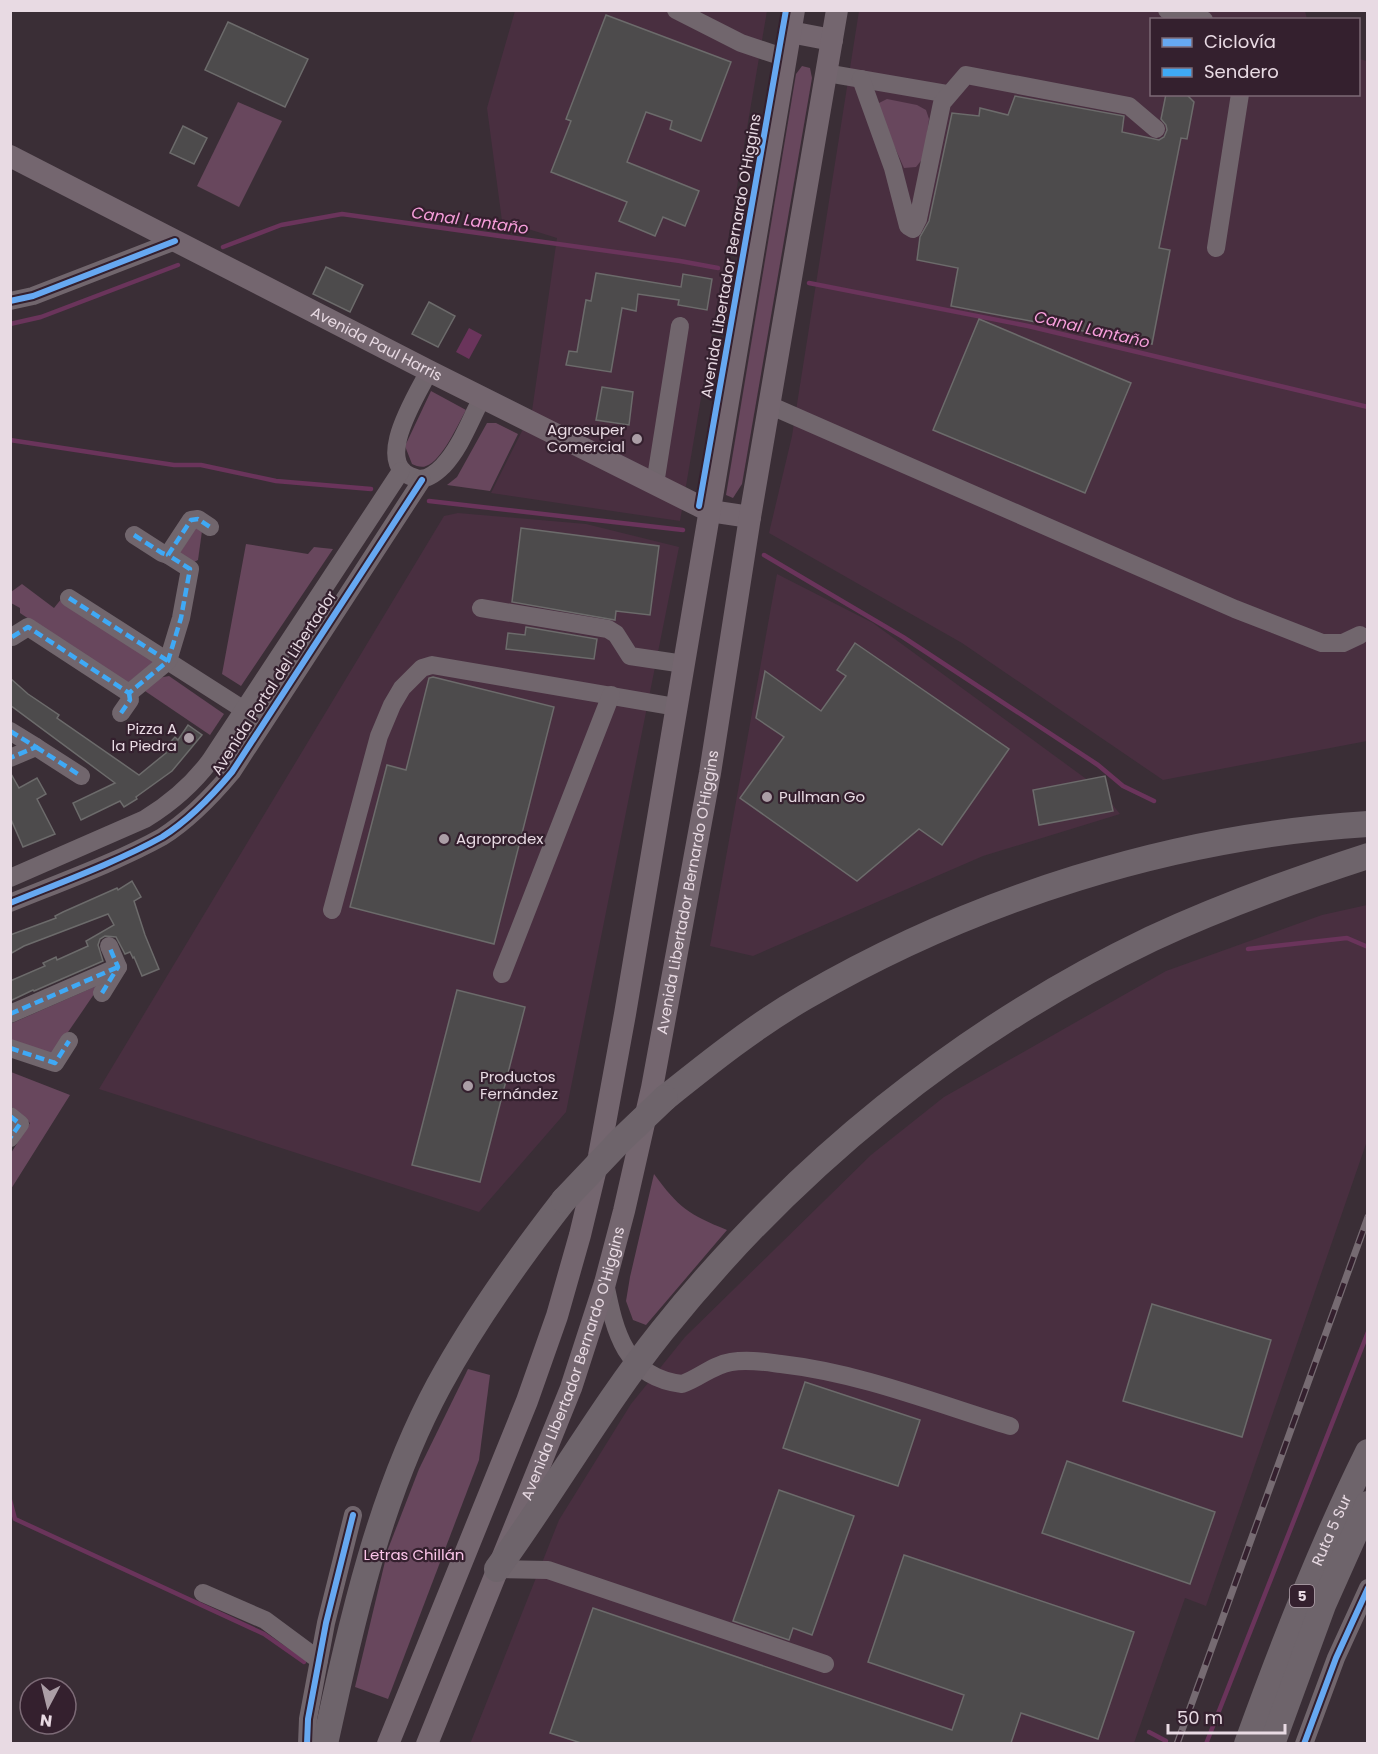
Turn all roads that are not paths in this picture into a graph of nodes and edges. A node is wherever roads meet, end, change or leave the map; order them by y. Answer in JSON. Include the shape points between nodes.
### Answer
{"nodes":[{"id":1,"x":676,"y":10,"type":"edge"},
{"id":2,"x":837,"y":10,"type":"edge"},
{"id":3,"x":1167,"y":10,"type":"edge"},
{"id":4,"x":1197,"y":18,"type":"edge"},
{"id":5,"x":792,"y":21,"type":"edge"},
{"id":6,"x":832,"y":40,"type":"junction"},
{"id":7,"x":786,"y":58,"type":"junction"},
{"id":8,"x":826,"y":73,"type":"junction"},
{"id":9,"x":861,"y":79,"type":"junction"},
{"id":10,"x":948,"y":94,"type":"junction"},
{"id":11,"x":1240,"y":96,"type":"edge"},
{"id":12,"x":1156,"y":129,"type":"dead end"},
{"id":13,"x":10,"y":156,"type":"edge"},
{"id":14,"x":175,"y":241,"type":"junction"},
{"id":15,"x":1216,"y":248,"type":"dead end"},
{"id":16,"x":10,"y":301,"type":"edge"},
{"id":17,"x":680,"y":326,"type":"dead end"},
{"id":18,"x":429,"y":371,"type":"junction"},
{"id":19,"x":482,"y":398,"type":"junction"},
{"id":20,"x":769,"y":405,"type":"junction"},
{"id":21,"x":401,"y":471,"type":"junction"},
{"id":22,"x":422,"y":480,"type":"junction"},
{"id":23,"x":655,"y":484,"type":"junction"},
{"id":24,"x":710,"y":511,"type":"junction"},
{"id":25,"x":750,"y":517,"type":"junction"},
{"id":26,"x":210,"y":527,"type":"dead end"},
{"id":27,"x":134,"y":535,"type":"dead end"},
{"id":28,"x":168,"y":555,"type":"junction"},
{"id":29,"x":69,"y":598,"type":"dead end"},
{"id":30,"x":481,"y":608,"type":"dead end"},
{"id":31,"x":1360,"y":635,"type":"dead end"},
{"id":32,"x":12,"y":637,"type":"dead end"},
{"id":33,"x":168,"y":662,"type":"junction"},
{"id":34,"x":684,"y":664,"type":"junction"},
{"id":35,"x":129,"y":693,"type":"junction"},
{"id":36,"x":611,"y":695,"type":"junction"},
{"id":37,"x":676,"y":707,"type":"junction"},
{"id":38,"x":244,"y":710,"type":"junction"},
{"id":39,"x":121,"y":713,"type":"dead end"},
{"id":40,"x":264,"y":723,"type":"junction"},
{"id":41,"x":10,"y":731,"type":"edge"},
{"id":42,"x":36,"y":747,"type":"junction"},
{"id":43,"x":10,"y":758,"type":"edge"},
{"id":44,"x":81,"y":776,"type":"dead end"},
{"id":45,"x":1368,"y":824,"type":"edge"},
{"id":46,"x":1368,"y":856,"type":"edge"},
{"id":47,"x":11,"y":875,"type":"edge"},
{"id":48,"x":16,"y":900,"type":"edge"},
{"id":49,"x":333,"y":910,"type":"dead end"},
{"id":50,"x":109,"y":946,"type":"dead end"},
{"id":51,"x":118,"y":967,"type":"junction"},
{"id":52,"x":502,"y":974,"type":"dead end"},
{"id":53,"x":102,"y":993,"type":"dead end"},
{"id":54,"x":10,"y":1014,"type":"edge"},
{"id":55,"x":69,"y":1041,"type":"dead end"},
{"id":56,"x":10,"y":1047,"type":"edge"},
{"id":57,"x":10,"y":1116,"type":"edge"},
{"id":58,"x":10,"y":1138,"type":"edge"},
{"id":59,"x":605,"y":1284,"type":"junction"},
{"id":60,"x":636,"y":1365,"type":"junction"},
{"id":61,"x":1010,"y":1426,"type":"dead end"},
{"id":62,"x":1368,"y":1452,"type":"edge"},
{"id":63,"x":1368,"y":1504,"type":"edge"},
{"id":64,"x":352,"y":1515,"type":"dead end"},
{"id":65,"x":497,"y":1569,"type":"junction"},
{"id":66,"x":1368,"y":1588,"type":"edge"},
{"id":67,"x":203,"y":1593,"type":"dead end"},
{"id":68,"x":319,"y":1660,"type":"junction"},
{"id":69,"x":825,"y":1664,"type":"dead end"},
{"id":70,"x":307,"y":1743,"type":"edge"},
{"id":71,"x":325,"y":1743,"type":"edge"},
{"id":72,"x":388,"y":1743,"type":"edge"},
{"id":73,"x":427,"y":1743,"type":"edge"},
{"id":74,"x":1247,"y":1743,"type":"edge"},
{"id":75,"x":1272,"y":1743,"type":"edge"},
{"id":76,"x":1304,"y":1743,"type":"edge"}],
"edges":[{"from":1,"to":7,"type":"street","via":[[741,43]]},
{"from":2,"to":6,"type":"main road","name":"Avenida Libertador Bernardo O'Higgins"},
{"from":3,"to":4,"type":"street"},
{"from":5,"to":6,"type":"main road"},
{"from":5,"to":7,"type":"main road","name":"Avenida Libertador Bernardo O'Higgins"},
{"from":6,"to":8,"type":"main road","name":"Avenida Libertador Bernardo O'Higgins"},
{"from":7,"to":24,"type":"main road","name":"Avenida Libertador Bernardo O'Higgins"},
{"from":8,"to":9,"type":"street"},
{"from":8,"to":20,"type":"main road","name":"Avenida Libertador Bernardo O'Higgins"},
{"from":9,"to":10,"type":"street"},
{"from":9,"to":10,"type":"street","via":[[893,168],[908,226],[913,229],[942,103]]},
{"from":10,"to":12,"type":"street","via":[[966,75],[996,79],[1129,106]]},
{"from":11,"to":15,"type":"street"},
{"from":13,"to":14,"type":"main road","name":"Avenida Paul Harris"},
{"from":14,"to":16,"type":"street","via":[[33,296]]},
{"from":14,"to":18,"type":"main road","name":"Avenida Paul Harris"},
{"from":17,"to":23,"type":"street"},
{"from":18,"to":19,"type":"main road","name":"Avenida Paul Harris"},
{"from":18,"to":21,"type":"street","via":[[400,427],[396,460]]},
{"from":19,"to":22,"type":"street","name":"Avenida Portal del Libertador","via":[[452,454],[434,474]]},
{"from":19,"to":23,"type":"main road","name":"Avenida Paul Harris"},
{"from":20,"to":25,"type":"main road","name":"Avenida Libertador Bernardo O'Higgins"},
{"from":20,"to":31,"type":"street","via":[[1303,636],[1336,644]]},
{"from":21,"to":22,"type":"street"},
{"from":21,"to":38,"type":"street","name":"Avenida Portal del Libertador"},
{"from":22,"to":40,"type":"street","name":"Avenida Portal del Libertador"},
{"from":23,"to":24,"type":"main road","name":"Avenida Paul Harris"},
{"from":24,"to":25,"type":"main road","name":"Avenida Paul Harris"},
{"from":24,"to":34,"type":"main road","name":"Avenida Libertador Bernardo O'Higgins"},
{"from":25,"to":59,"type":"main road","name":"Avenida Libertador Bernardo O'Higgins","via":[[718,726],[652,1088]]},
{"from":26,"to":28,"type":"street","via":[[198,519],[191,520]]},
{"from":27,"to":28,"type":"street"},
{"from":28,"to":33,"type":"street","via":[[190,570]]},
{"from":29,"to":33,"type":"street"},
{"from":30,"to":34,"type":"street","via":[[608,629],[616,634],[630,656]]},
{"from":32,"to":35,"type":"street","via":[[28,627]]},
{"from":33,"to":35,"type":"street"},
{"from":33,"to":38,"type":"street"},
{"from":34,"to":37,"type":"main road","name":"Avenida Libertador Bernardo O'Higgins"},
{"from":35,"to":39,"type":"street","via":[[130,700]]},
{"from":36,"to":37,"type":"street"},
{"from":36,"to":49,"type":"street","via":[[432,665],[422,668],[402,688],[380,736]]},
{"from":36,"to":52,"type":"street"},
{"from":37,"to":72,"type":"main road","name":"Avenida Libertador Bernardo O'Higgins","via":[[601,1146],[567,1284],[527,1401]]},
{"from":38,"to":40,"type":"street"},
{"from":38,"to":47,"type":"street","name":"Avenida Portal del Libertador","via":[[202,772],[162,809]]},
{"from":40,"to":48,"type":"street","name":"Avenida Portal del Libertador","via":[[218,789],[180,824],[124,855]]},
{"from":41,"to":42,"type":"street"},
{"from":42,"to":43,"type":"street"},
{"from":42,"to":44,"type":"street"},
{"from":45,"to":71,"type":"highway","bridge":true,"via":[[1287,831],[1192,847],[1094,873],[1002,904],[854,970],[803,998],[730,1047],[665,1098],[564,1200],[481,1315],[439,1386],[389,1500],[367,1569]]},
{"from":46,"to":60,"type":"highway","via":[[1251,896],[1151,939],[1069,982],[951,1057],[870,1119],[787,1193],[714,1269]]},
{"from":47,"to":48,"type":"street"},
{"from":50,"to":51,"type":"street"},
{"from":51,"to":53,"type":"street"},
{"from":51,"to":54,"type":"street"},
{"from":55,"to":56,"type":"street","via":[[55,1063]]},
{"from":57,"to":58,"type":"street","via":[[20,1124]]},
{"from":59,"to":60,"type":"street","via":[[617,1332]]},
{"from":59,"to":65,"type":"main road","name":"Avenida Libertador Bernardo O'Higgins","via":[[571,1388]]},
{"from":60,"to":61,"type":"street","via":[[656,1378],[682,1384],[733,1361],[816,1368]]},
{"from":60,"to":65,"type":"highway"},
{"from":62,"to":74,"type":"highway","name":"Ruta 5 Sur","number":"5","via":[[1307,1584]]},
{"from":63,"to":75,"type":"highway","name":"Ruta 5 Sur","number":"5","via":[[1323,1605]]},
{"from":64,"to":68,"type":"street"},
{"from":65,"to":69,"type":"street","via":[[548,1570]]},
{"from":65,"to":73,"type":"main road","name":"Avenida Libertador Bernardo O'Higgins"},
{"from":66,"to":76,"type":"street"},
{"from":67,"to":68,"type":"street","via":[[265,1620]]},
{"from":68,"to":70,"type":"street"}]}
